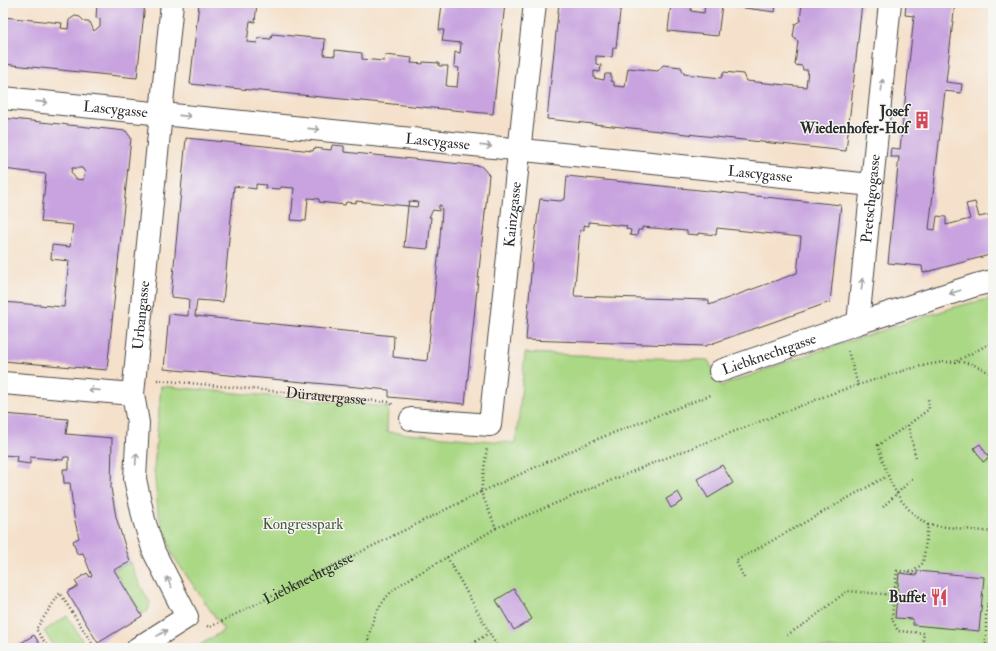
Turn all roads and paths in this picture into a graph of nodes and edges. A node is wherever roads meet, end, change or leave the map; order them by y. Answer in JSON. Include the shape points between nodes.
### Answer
{"nodes":[{"id":1,"x":172,"y":3,"type":"edge"},
{"id":2,"x":535,"y":3,"type":"edge"},
{"id":3,"x":890,"y":3,"type":"edge"},
{"id":4,"x":3,"y":98,"type":"edge"},
{"id":5,"x":161,"y":114,"type":"junction"},
{"id":6,"x":520,"y":150,"type":"junction"},
{"id":7,"x":872,"y":185,"type":"junction"},
{"id":8,"x":993,"y":281,"type":"edge"},
{"id":9,"x":858,"y":323,"type":"junction"},
{"id":10,"x":993,"y":342,"type":"edge"},
{"id":11,"x":956,"y":362,"type":"junction"},
{"id":12,"x":720,"y":371,"type":"joint"},
{"id":13,"x":993,"y":375,"type":"edge"},
{"id":14,"x":156,"y":380,"type":"dead end"},
{"id":15,"x":3,"y":383,"type":"edge"},
{"id":16,"x":858,"y":385,"type":"junction"},
{"id":17,"x":133,"y":394,"type":"junction"},
{"id":18,"x":928,"y":398,"type":"dead end"},
{"id":19,"x":411,"y":419,"type":"joint"},
{"id":20,"x":490,"y":425,"type":"junction"},
{"id":21,"x":908,"y":425,"type":"junction"},
{"id":22,"x":916,"y":458,"type":"dead end"},
{"id":23,"x":887,"y":476,"type":"junction"},
{"id":24,"x":914,"y":477,"type":"dead end"},
{"id":25,"x":481,"y":492,"type":"junction"},
{"id":26,"x":897,"y":494,"type":"junction"},
{"id":27,"x":883,"y":507,"type":"dead end"},
{"id":28,"x":928,"y":525,"type":"junction"},
{"id":29,"x":496,"y":528,"type":"junction"},
{"id":30,"x":993,"y":532,"type":"edge"},
{"id":31,"x":447,"y":557,"type":"junction"},
{"id":32,"x":993,"y":569,"type":"edge"},
{"id":33,"x":744,"y":578,"type":"dead end"},
{"id":34,"x":894,"y":595,"type":"junction"},
{"id":35,"x":987,"y":604,"type":"junction"},
{"id":36,"x":993,"y":605,"type":"edge"},
{"id":37,"x":187,"y":617,"type":"junction"},
{"id":38,"x":489,"y":633,"type":"junction"},
{"id":39,"x":787,"y":635,"type":"dead end"},
{"id":40,"x":48,"y":648,"type":"edge"},
{"id":41,"x":95,"y":648,"type":"edge"},
{"id":42,"x":138,"y":648,"type":"edge"},
{"id":43,"x":367,"y":648,"type":"edge"},
{"id":44,"x":465,"y":648,"type":"edge"},
{"id":45,"x":498,"y":648,"type":"edge"},
{"id":46,"x":922,"y":648,"type":"edge"},
{"id":47,"x":986,"y":648,"type":"edge"}],
"edges":[{"from":1,"to":5,"type":"street","name":"Urbangasse"},
{"from":2,"to":6,"type":"street","name":"Kainzgasse"},
{"from":7,"to":3,"type":"street","name":"Pretschgogasse","one_way":true},
{"from":4,"to":5,"type":"street","name":"Lascygasse","one_way":true},
{"from":5,"to":6,"type":"street","name":"Lascygasse","one_way":true},
{"from":5,"to":17,"type":"street","name":"Urbangasse"},
{"from":6,"to":7,"type":"street","name":"Lascygasse"},
{"from":6,"to":20,"type":"street","name":"Kainzgasse"},
{"from":9,"to":7,"type":"street","name":"Pretschgogasse","one_way":true},
{"from":8,"to":9,"type":"street","name":"Liebknechtgasse","one_way":true},
{"from":9,"to":12,"type":"street","name":"Liebknechtgasse"},
{"from":9,"to":16,"type":"path","via":[[847,347]]},
{"from":10,"to":11,"type":"path"},
{"from":11,"to":13,"type":"path","via":[[971,364]]},
{"from":11,"to":16,"type":"path","via":[[914,368]]},
{"from":12,"to":25,"type":"path","name":"Liebknechtgasse","via":[[719,391],[595,440]]},
{"from":14,"to":19,"type":"path","name":"Dürauergasse","via":[[389,402]]},
{"from":17,"to":15,"type":"street","one_way":true},
{"from":16,"to":29,"type":"path","via":[[653,462]]},
{"from":37,"to":17,"type":"street","name":"Urbangasse","one_way":true,"via":[[154,552],[144,520],[135,479],[138,423]]},
{"from":18,"to":21,"type":"path","via":[[929,409]]},
{"from":19,"to":20,"type":"street"},
{"from":20,"to":25,"type":"path"},
{"from":21,"to":22,"type":"path"},
{"from":21,"to":23,"type":"path","via":[[878,445]]},
{"from":23,"to":26,"type":"path"},
{"from":23,"to":33,"type":"path","via":[[736,561]]},
{"from":24,"to":26,"type":"path"},
{"from":25,"to":29,"type":"path"},
{"from":25,"to":37,"type":"path","name":"Liebknechtgasse","via":[[210,627]]},
{"from":26,"to":27,"type":"path"},
{"from":26,"to":28,"type":"path","via":[[916,517]]},
{"from":28,"to":30,"type":"path"},
{"from":28,"to":34,"type":"path","via":[[923,563],[913,572],[897,571]]},
{"from":29,"to":31,"type":"path"},
{"from":31,"to":38,"type":"path"},
{"from":31,"to":43,"type":"path","via":[[408,580],[382,602],[370,629]]},
{"from":32,"to":35,"type":"path"},
{"from":34,"to":39,"type":"path","via":[[847,591]]},
{"from":34,"to":46,"type":"path","via":[[892,619],[898,631],[924,633]]},
{"from":35,"to":36,"type":"path"},
{"from":35,"to":47,"type":"path"},
{"from":42,"to":37,"type":"street","one_way":true},
{"from":38,"to":44,"type":"path"},
{"from":38,"to":45,"type":"path"},
{"from":40,"to":41,"type":"path","via":[[36,629],[60,593]]}]}
